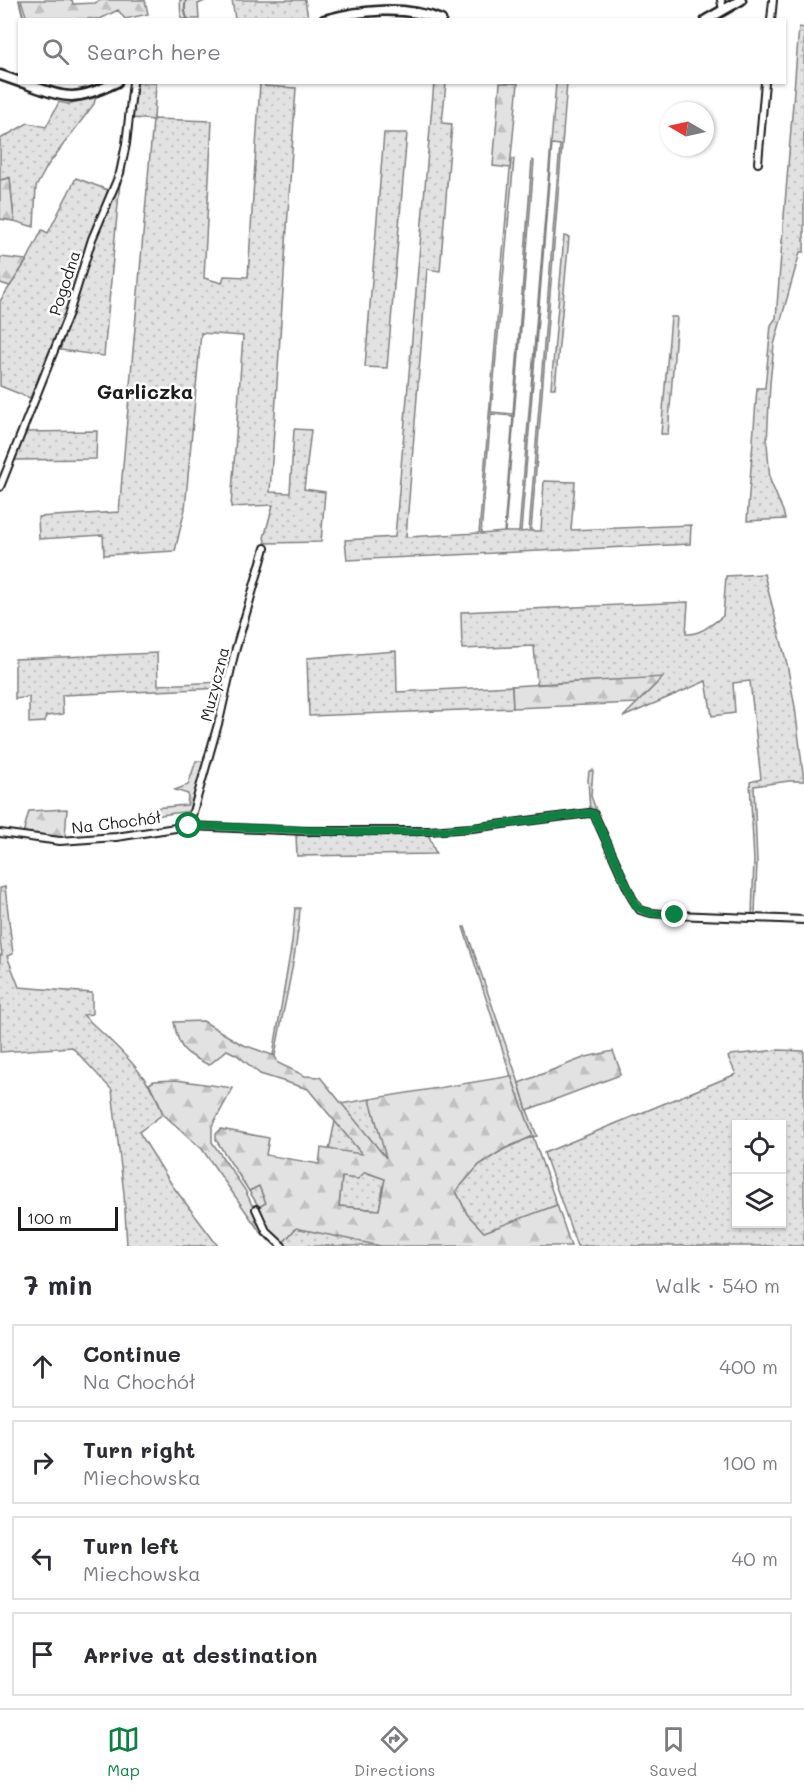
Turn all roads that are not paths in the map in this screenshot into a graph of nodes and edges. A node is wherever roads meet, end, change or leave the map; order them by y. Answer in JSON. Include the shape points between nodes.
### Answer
{"nodes":[{"id":1,"x":721,"y":0,"type":"edge"},
{"id":2,"x":741,"y":0,"type":"edge"},
{"id":3,"x":773,"y":0,"type":"edge"},
{"id":4,"x":723,"y":10,"type":"junction"},
{"id":5,"x":332,"y":18,"type":"edge"},
{"id":6,"x":435,"y":18,"type":"edge"},
{"id":7,"x":709,"y":18,"type":"edge"},
{"id":8,"x":771,"y":18,"type":"edge"},
{"id":9,"x":0,"y":75,"type":"edge"},
{"id":10,"x":18,"y":81,"type":"edge"},
{"id":11,"x":27,"y":84,"type":"edge"},
{"id":12,"x":113,"y":84,"type":"edge"},
{"id":13,"x":133,"y":84,"type":"edge"},
{"id":14,"x":765,"y":84,"type":"edge"},
{"id":15,"x":758,"y":164,"type":"dead end"},
{"id":16,"x":0,"y":487,"type":"edge"},
{"id":17,"x":265,"y":548,"type":"dead end"},
{"id":18,"x":189,"y":826,"type":"junction"},
{"id":19,"x":0,"y":832,"type":"edge"},
{"id":20,"x":804,"y":920,"type":"edge"},
{"id":21,"x":256,"y":1209,"type":"dead end"},
{"id":22,"x":282,"y":1246,"type":"edge"}],
"edges":[{"from":1,"to":4,"type":"street"},
{"from":2,"to":4,"type":"street"},
{"from":3,"to":8,"type":"street"},
{"from":4,"to":7,"type":"street"},
{"from":5,"to":6,"type":"street","via":[[396,10]]},
{"from":9,"to":10,"type":"street"},
{"from":11,"to":12,"type":"street","via":[[71,97],[86,96]]},
{"from":13,"to":16,"type":"street","name":"Pogodna","via":[[124,161]]},
{"from":14,"to":15,"type":"street"},
{"from":17,"to":18,"type":"street","name":"Muzyczna"},
{"from":18,"to":19,"type":"street","name":"Na Chochół","via":[[73,841]]},
{"from":18,"to":20,"type":"street","name":"Na Chochół","via":[[428,831],[589,813],[594,814],[640,910]]},
{"from":21,"to":22,"type":"street","via":[[266,1231]]}]}
